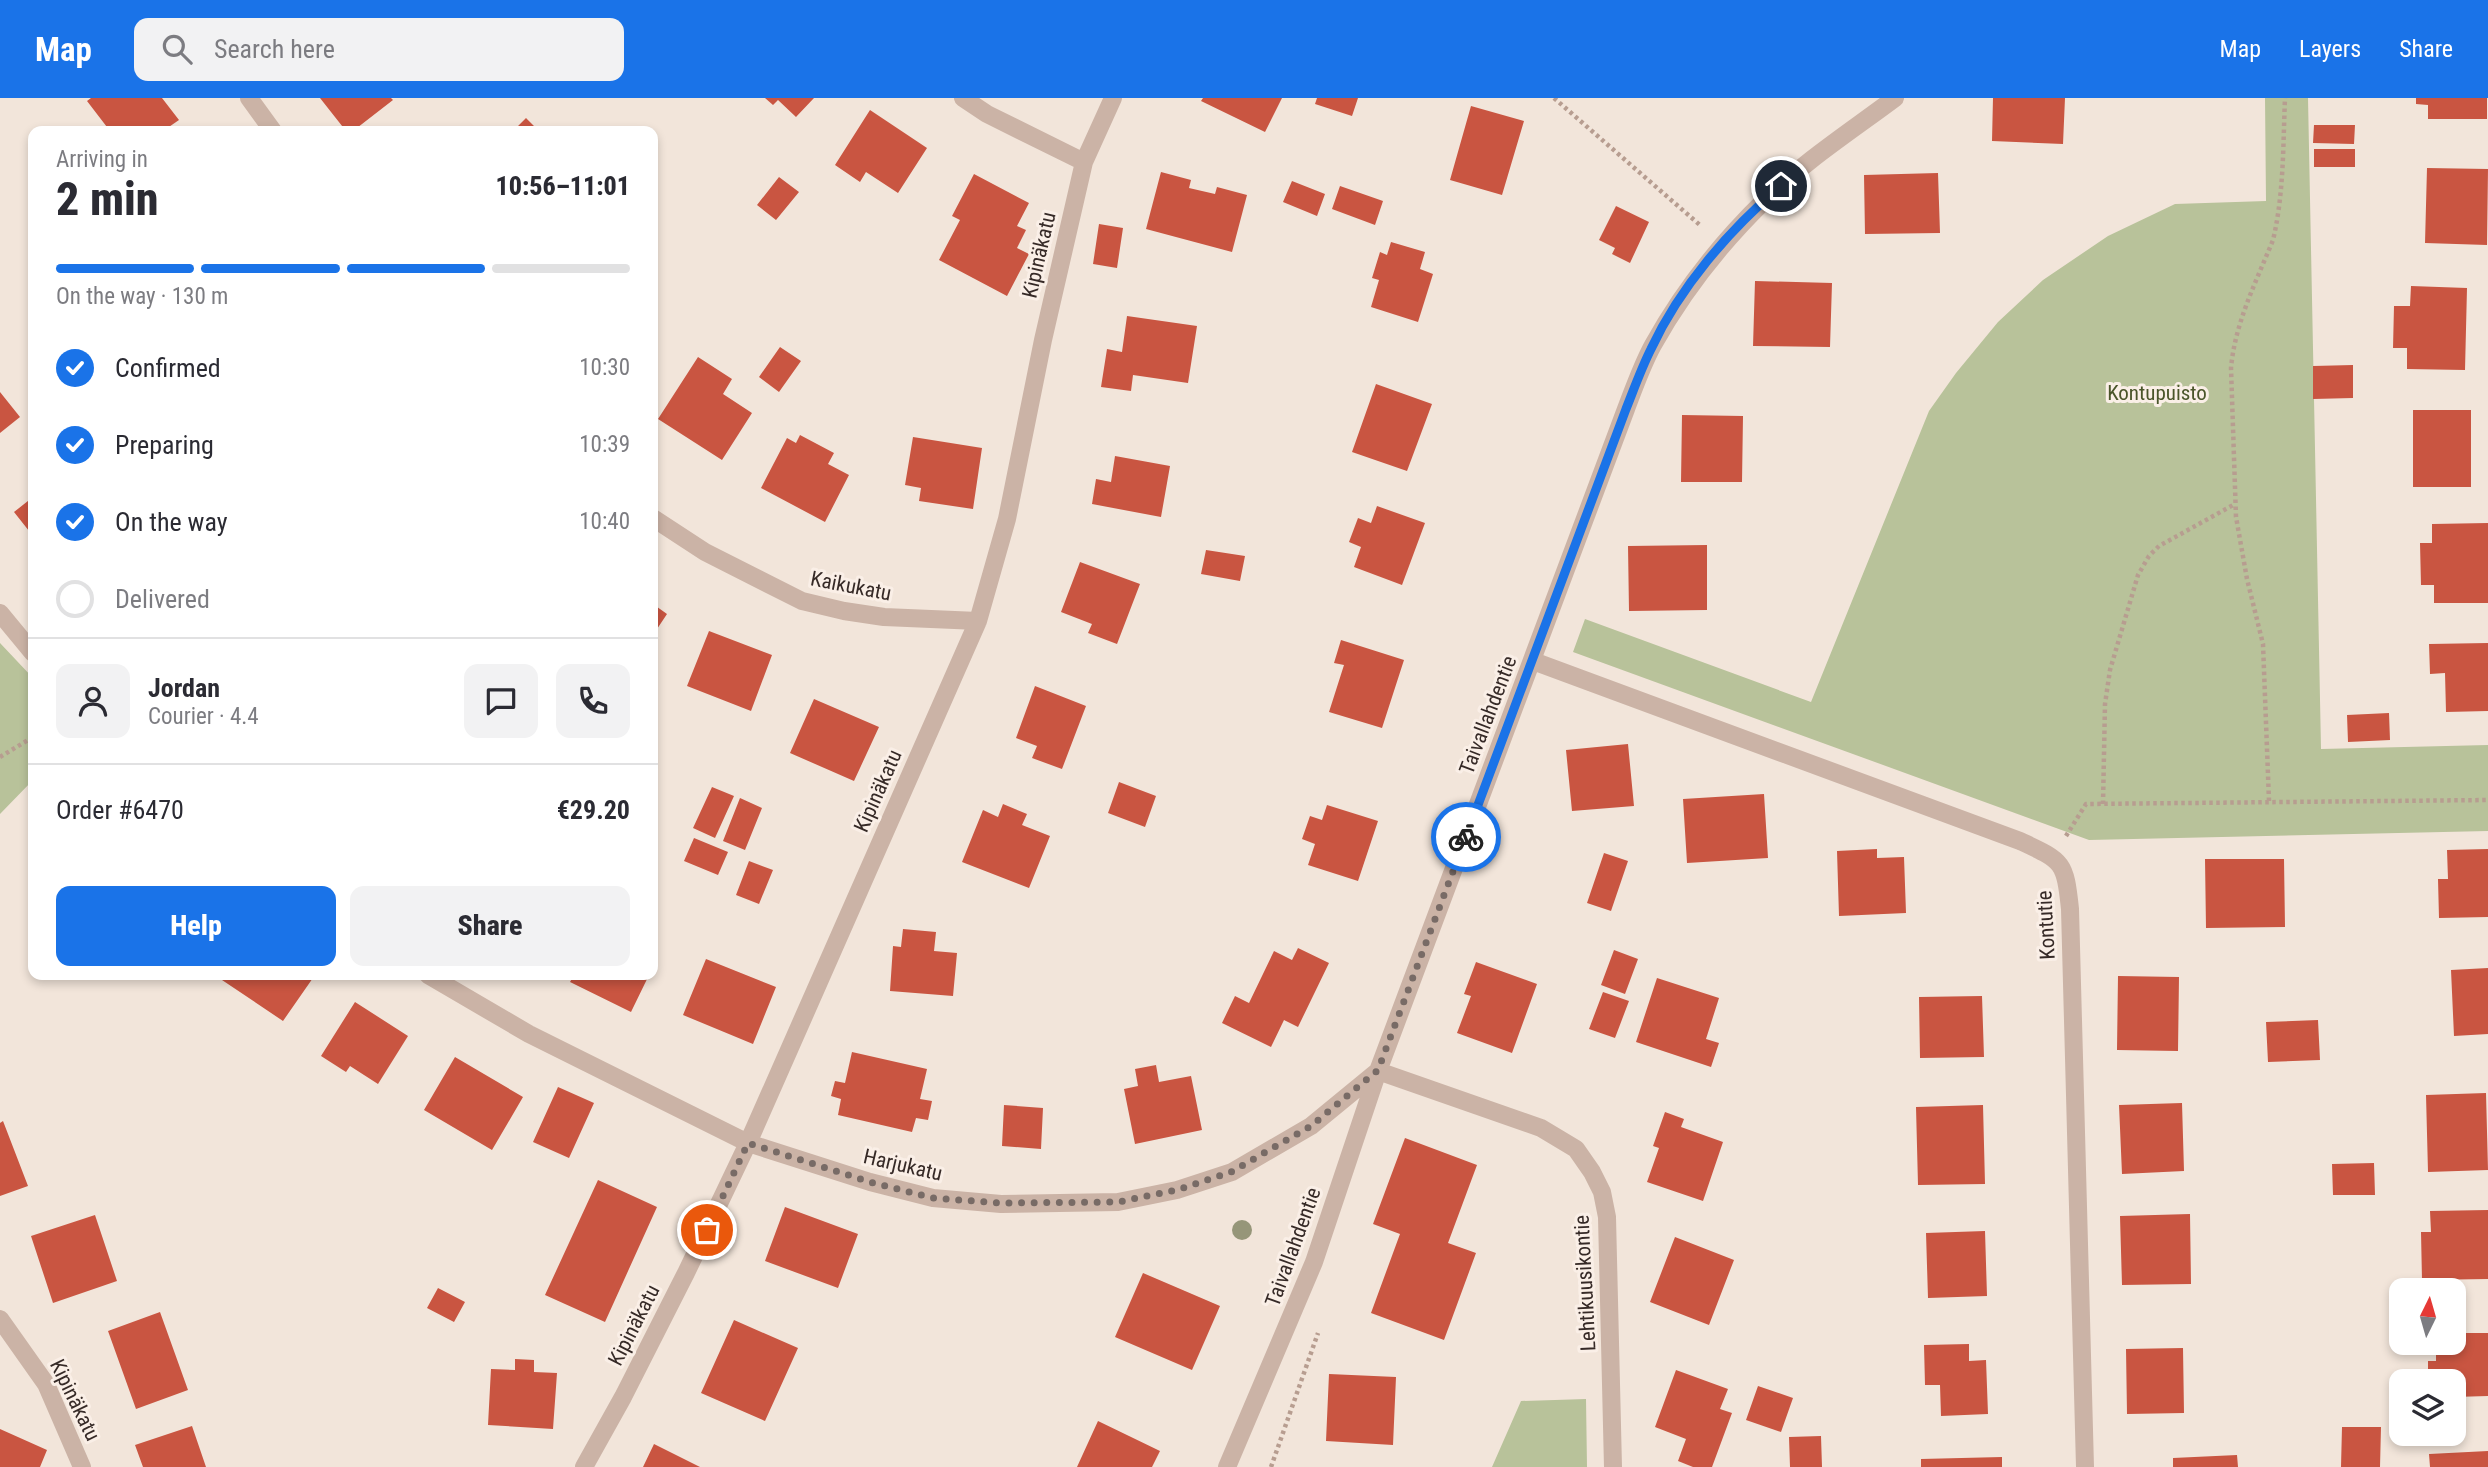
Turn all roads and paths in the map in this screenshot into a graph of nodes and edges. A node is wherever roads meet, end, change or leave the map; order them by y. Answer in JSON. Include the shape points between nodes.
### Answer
{"nodes":[{"id":1,"x":249,"y":98,"type":"edge"},
{"id":2,"x":963,"y":98,"type":"edge"},
{"id":3,"x":1113,"y":98,"type":"edge"},
{"id":4,"x":1554,"y":98,"type":"edge"},
{"id":5,"x":1895,"y":98,"type":"edge"},
{"id":6,"x":2285,"y":98,"type":"edge"},
{"id":7,"x":269,"y":126,"type":"edge"},
{"id":8,"x":1084,"y":162,"type":"junction"},
{"id":9,"x":1722,"y":244,"type":"junction"},
{"id":10,"x":2235,"y":504,"type":"junction"},
{"id":11,"x":658,"y":521,"type":"edge"},
{"id":12,"x":0,"y":613,"type":"edge"},
{"id":13,"x":978,"y":621,"type":"junction"},
{"id":14,"x":28,"y":647,"type":"edge"},
{"id":15,"x":1533,"y":661,"type":"junction"},
{"id":16,"x":28,"y":740,"type":"edge"},
{"id":17,"x":0,"y":757,"type":"edge"},
{"id":18,"x":2488,"y":800,"type":"edge"},
{"id":19,"x":2269,"y":802,"type":"junction"},
{"id":20,"x":2103,"y":804,"type":"junction"},
{"id":21,"x":2052,"y":856,"type":"junction"},
{"id":22,"x":437,"y":980,"type":"edge"},
{"id":23,"x":1378,"y":1070,"type":"junction"},
{"id":24,"x":748,"y":1143,"type":"junction"},
{"id":25,"x":0,"y":1320,"type":"edge"},
{"id":26,"x":1320,"y":1330,"type":"dead end"},
{"id":27,"x":82,"y":1467,"type":"edge"},
{"id":28,"x":584,"y":1467,"type":"edge"},
{"id":29,"x":1227,"y":1467,"type":"edge"},
{"id":30,"x":1271,"y":1467,"type":"edge"},
{"id":31,"x":1614,"y":1467,"type":"edge"},
{"id":32,"x":2085,"y":1467,"type":"edge"}],
"edges":[{"from":1,"to":7,"type":"street"},
{"from":2,"to":8,"type":"street"},
{"from":3,"to":8,"type":"street","name":"Kipinäkatu"},
{"from":4,"to":9,"type":"path"},
{"from":5,"to":9,"type":"street","name":"Taivallahdentie","via":[[1765,199]]},
{"from":6,"to":10,"type":"path","via":[[2277,225],[2232,347]]},
{"from":8,"to":13,"type":"street","name":"Kipinäkatu","via":[[1007,519]]},
{"from":9,"to":15,"type":"street","name":"Taivallahdentie","via":[[1651,348]]},
{"from":10,"to":19,"type":"path","via":[[2263,644]]},
{"from":10,"to":20,"type":"path","via":[[2159,546],[2138,575],[2110,670]]},
{"from":11,"to":13,"type":"street","name":"Kaikukatu","via":[[705,552],[802,601],[884,617]]},
{"from":12,"to":14,"type":"street"},
{"from":13,"to":24,"type":"street","name":"Kipinäkatu"},
{"from":15,"to":21,"type":"street"},
{"from":15,"to":23,"type":"street","name":"Taivallahdentie"},
{"from":16,"to":17,"type":"path"},
{"from":18,"to":19,"type":"path"},
{"from":19,"to":20,"type":"path"},
{"from":20,"to":21,"type":"path","via":[[2086,804]]},
{"from":21,"to":32,"type":"street","name":"Kontutie","via":[[2063,868],[2070,909]]},
{"from":22,"to":24,"type":"street","name":"Harjukatu","via":[[529,1034]]},
{"from":23,"to":24,"type":"street","name":"Harjukatu","via":[[1311,1126],[1231,1172],[1177,1190],[1118,1202],[1001,1203],[933,1198]]},
{"from":23,"to":29,"type":"street","name":"Taivallahdentie","via":[[1314,1262]]},
{"from":23,"to":31,"type":"street","name":"Lehtikuusikontie","via":[[1541,1128],[1576,1149],[1592,1172],[1607,1217]]},
{"from":24,"to":28,"type":"street","name":"Kipinäkatu"},
{"from":25,"to":27,"type":"street","name":"Kipinäkatu","via":[[46,1384]]},
{"from":26,"to":30,"type":"path"}]}
